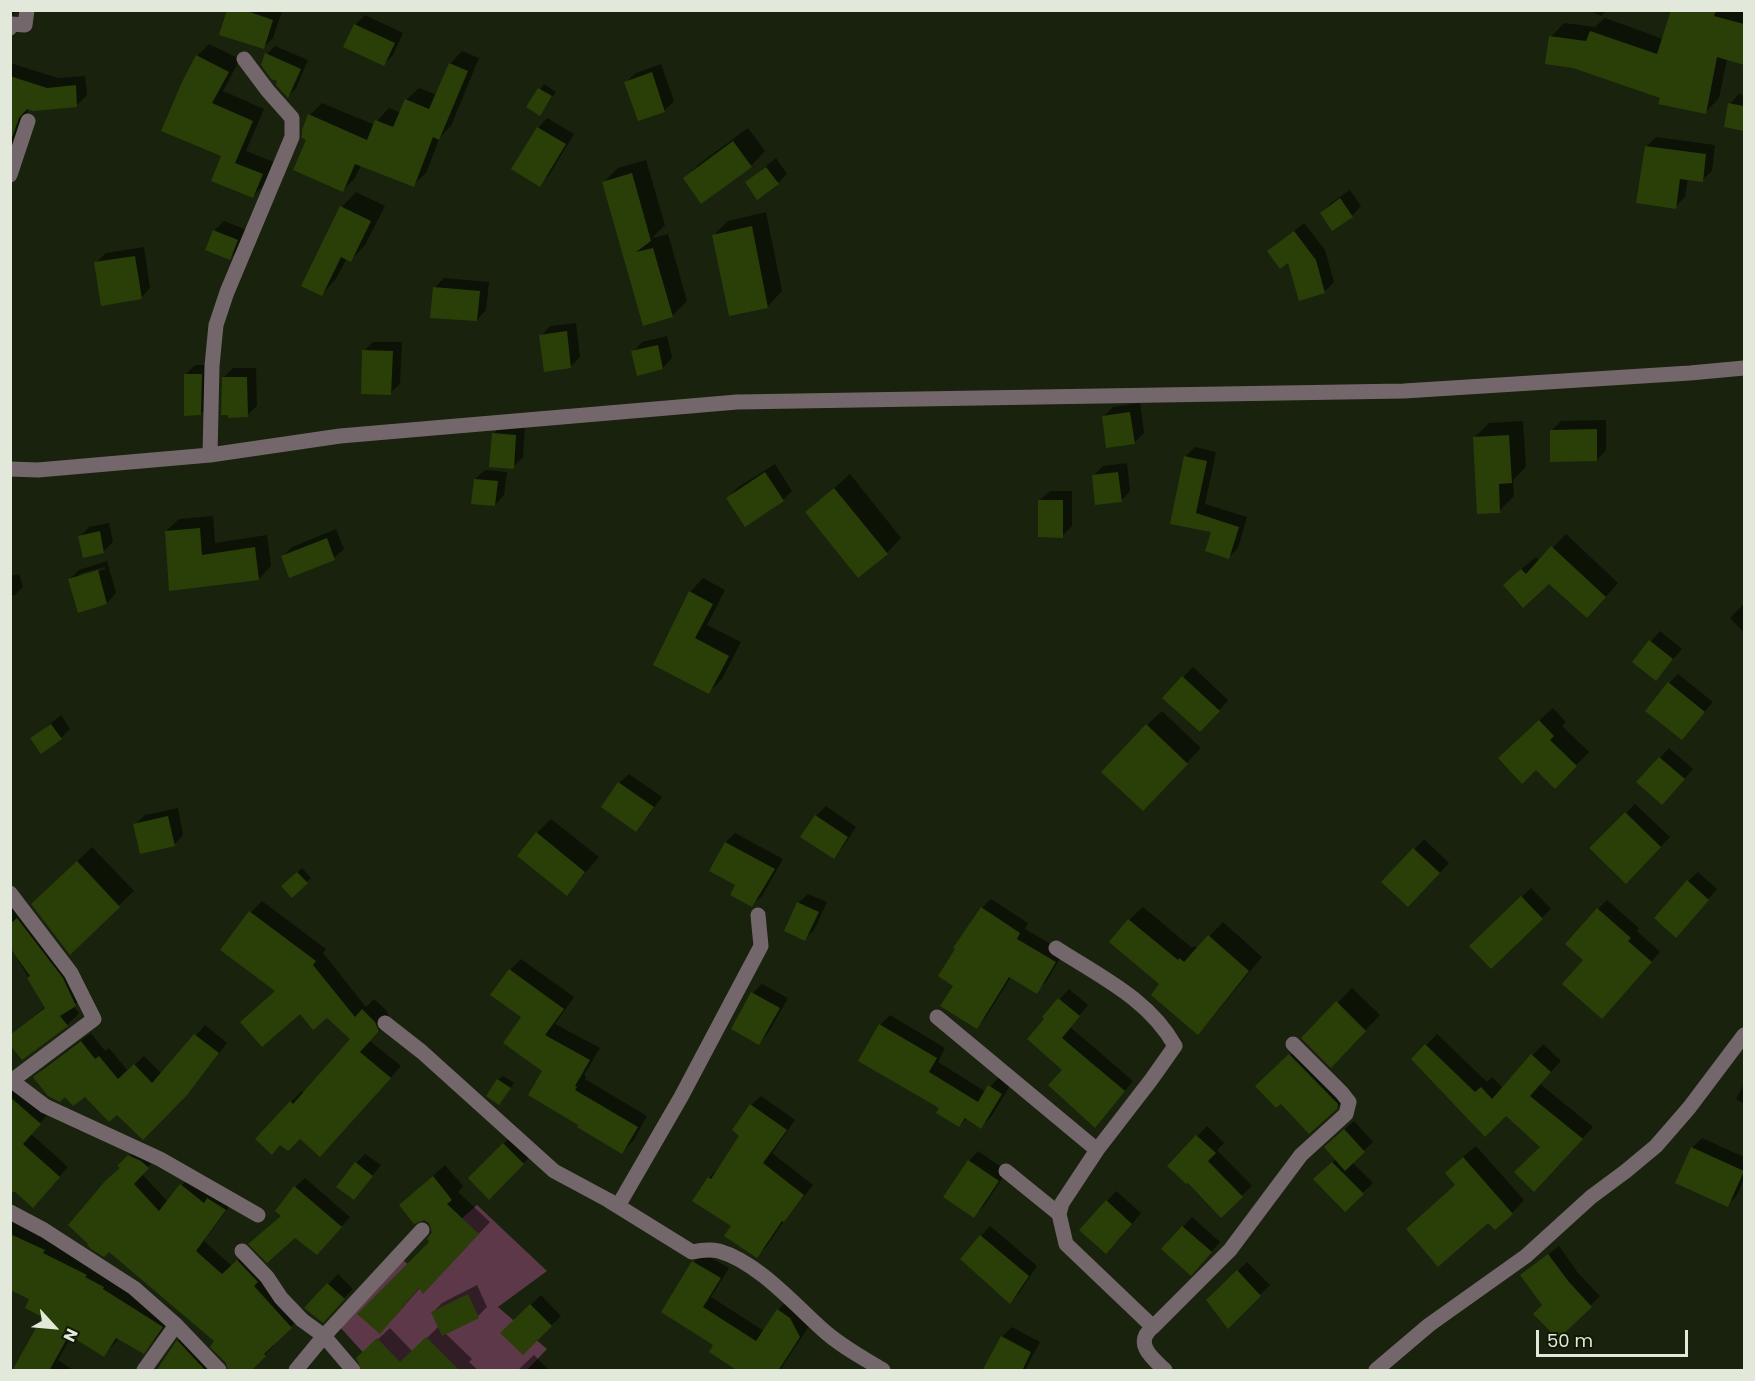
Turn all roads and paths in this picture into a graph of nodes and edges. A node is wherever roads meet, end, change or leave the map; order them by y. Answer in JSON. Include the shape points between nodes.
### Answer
{"nodes":[{"id":1,"x":27,"y":10,"type":"edge"},
{"id":2,"x":10,"y":28,"type":"edge"},
{"id":3,"x":244,"y":59,"type":"dead end"},
{"id":4,"x":28,"y":121,"type":"dead end"},
{"id":5,"x":10,"y":175,"type":"edge"},
{"id":6,"x":1744,"y":368,"type":"edge"},
{"id":7,"x":210,"y":455,"type":"junction"},
{"id":8,"x":10,"y":469,"type":"edge"},
{"id":9,"x":10,"y":893,"type":"edge"},
{"id":10,"x":758,"y":915,"type":"dead end"},
{"id":11,"x":1056,"y":948,"type":"dead end"},
{"id":12,"x":937,"y":1017,"type":"dead end"},
{"id":13,"x":385,"y":1023,"type":"dead end"},
{"id":14,"x":1744,"y":1035,"type":"edge"},
{"id":15,"x":1293,"y":1044,"type":"dead end"},
{"id":16,"x":11,"y":1082,"type":"edge"},
{"id":17,"x":1097,"y":1150,"type":"junction"},
{"id":18,"x":1006,"y":1171,"type":"dead end"},
{"id":19,"x":618,"y":1206,"type":"junction"},
{"id":20,"x":10,"y":1212,"type":"edge"},
{"id":21,"x":1059,"y":1214,"type":"junction"},
{"id":22,"x":258,"y":1215,"type":"dead end"},
{"id":23,"x":422,"y":1230,"type":"dead end"},
{"id":24,"x":242,"y":1251,"type":"dead end"},
{"id":25,"x":176,"y":1325,"type":"junction"},
{"id":26,"x":1154,"y":1327,"type":"junction"},
{"id":27,"x":324,"y":1336,"type":"junction"},
{"id":28,"x":144,"y":1371,"type":"edge"},
{"id":29,"x":219,"y":1371,"type":"edge"},
{"id":30,"x":296,"y":1371,"type":"edge"},
{"id":31,"x":353,"y":1371,"type":"edge"},
{"id":32,"x":883,"y":1371,"type":"edge"},
{"id":33,"x":1165,"y":1371,"type":"edge"},
{"id":34,"x":1376,"y":1371,"type":"edge"}],
"edges":[{"from":1,"to":2,"type":"street","via":[[25,25],[11,24]]},
{"from":3,"to":7,"type":"street","via":[[292,118],[292,137],[216,325]]},
{"from":4,"to":5,"type":"street"},
{"from":6,"to":7,"type":"street","via":[[1404,391],[737,402],[340,436]]},
{"from":7,"to":8,"type":"street"},
{"from":9,"to":16,"type":"street","via":[[71,974],[94,1019]]},
{"from":10,"to":19,"type":"street","via":[[761,946],[681,1098]]},
{"from":11,"to":17,"type":"street","via":[[1123,990],[1153,1015],[1174,1046]]},
{"from":12,"to":17,"type":"street"},
{"from":13,"to":19,"type":"street","via":[[554,1171]]},
{"from":14,"to":34,"type":"street","via":[[1656,1146],[1526,1256],[1429,1324]]},
{"from":15,"to":26,"type":"street","via":[[1342,1093],[1348,1102],[1346,1114],[1301,1155],[1230,1250]]},
{"from":16,"to":22,"type":"street","via":[[45,1106],[160,1159]]},
{"from":17,"to":21,"type":"street","via":[[1062,1203]]},
{"from":18,"to":21,"type":"street"},
{"from":19,"to":32,"type":"street","via":[[692,1252],[720,1251],[744,1264],[823,1330]]},
{"from":20,"to":25,"type":"street","via":[[135,1288]]},
{"from":21,"to":26,"type":"street","via":[[1066,1244]]},
{"from":23,"to":27,"type":"street"},
{"from":24,"to":27,"type":"street","via":[[295,1312]]},
{"from":25,"to":28,"type":"street"},
{"from":25,"to":29,"type":"street"},
{"from":26,"to":33,"type":"street","via":[[1144,1343]]},
{"from":27,"to":30,"type":"street"},
{"from":27,"to":31,"type":"street"}]}
